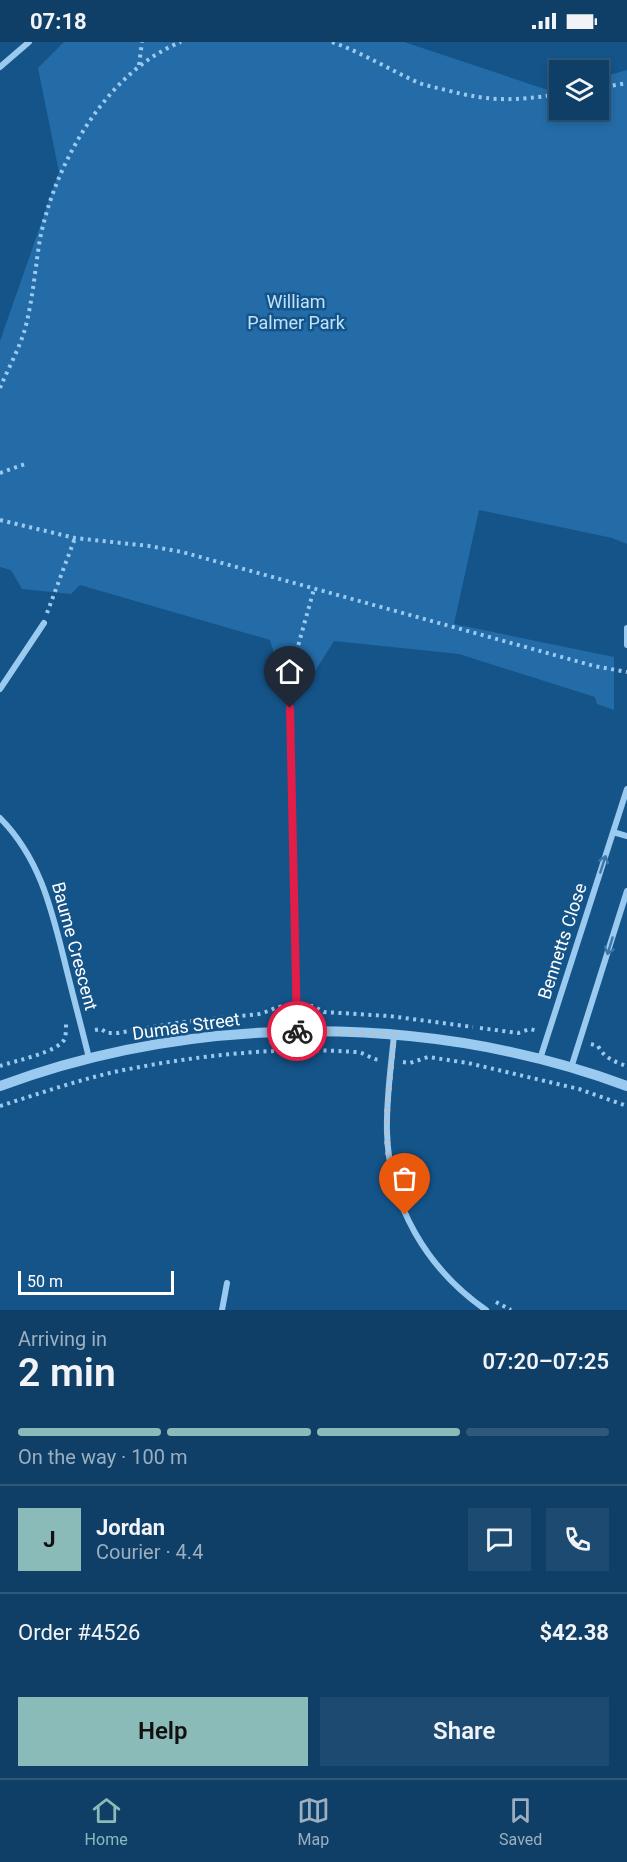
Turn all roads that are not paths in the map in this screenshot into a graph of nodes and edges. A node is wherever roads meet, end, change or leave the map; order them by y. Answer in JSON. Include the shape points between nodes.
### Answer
{"nodes":[{"id":1,"x":29,"y":42,"type":"edge"},
{"id":2,"x":0,"y":67,"type":"edge"},
{"id":3,"x":44,"y":623,"type":"road end"},
{"id":4,"x":627,"y":628,"type":"edge"},
{"id":5,"x":627,"y":645,"type":"edge"},
{"id":6,"x":0,"y":689,"type":"edge"},
{"id":7,"x":290,"y":708,"type":"road end"},
{"id":8,"x":627,"y":789,"type":"edge"},
{"id":9,"x":0,"y":818,"type":"edge"},
{"id":10,"x":613,"y":832,"type":"junction"},
{"id":11,"x":627,"y":836,"type":"edge"},
{"id":12,"x":627,"y":891,"type":"edge"},
{"id":13,"x":625,"y":903,"type":"edge"},
{"id":14,"x":297,"y":1031,"type":"junction"},
{"id":15,"x":394,"y":1035,"type":"junction"},
{"id":16,"x":89,"y":1058,"type":"junction"},
{"id":17,"x":540,"y":1059,"type":"junction"},
{"id":18,"x":572,"y":1068,"type":"junction"},
{"id":19,"x":0,"y":1086,"type":"edge"},
{"id":20,"x":627,"y":1086,"type":"edge"},
{"id":21,"x":226,"y":1283,"type":"dead end"},
{"id":22,"x":222,"y":1310,"type":"edge"},
{"id":23,"x":486,"y":1310,"type":"edge"}],
"edges":[{"from":1,"to":2,"type":"street"},
{"from":3,"to":6,"type":"street"},
{"from":4,"to":5,"type":"street"},
{"from":7,"to":14,"type":"street"},
{"from":8,"to":10,"type":"street","name":"Bennetts Close"},
{"from":9,"to":16,"type":"street","name":"Baume Crescent","via":[[30,856],[46,892]]},
{"from":10,"to":11,"type":"street"},
{"from":17,"to":10,"type":"street","name":"Bennetts Close","one_way":true},
{"from":12,"to":13,"type":"street"},
{"from":13,"to":18,"type":"street","one_way":true},
{"from":14,"to":15,"type":"street","name":"Dumas Street"},
{"from":14,"to":16,"type":"street","name":"Dumas Street","via":[[182,1041]]},
{"from":15,"to":17,"type":"street","name":"Dumas Street","via":[[468,1044]]},
{"from":15,"to":23,"type":"street","via":[[387,1130],[398,1195],[427,1253],[456,1286]]},
{"from":16,"to":19,"type":"street","name":"Dumas Street"},
{"from":17,"to":18,"type":"street","name":"Dumas Street"},
{"from":18,"to":20,"type":"street","name":"Dumas Street"},
{"from":21,"to":22,"type":"street"}]}
